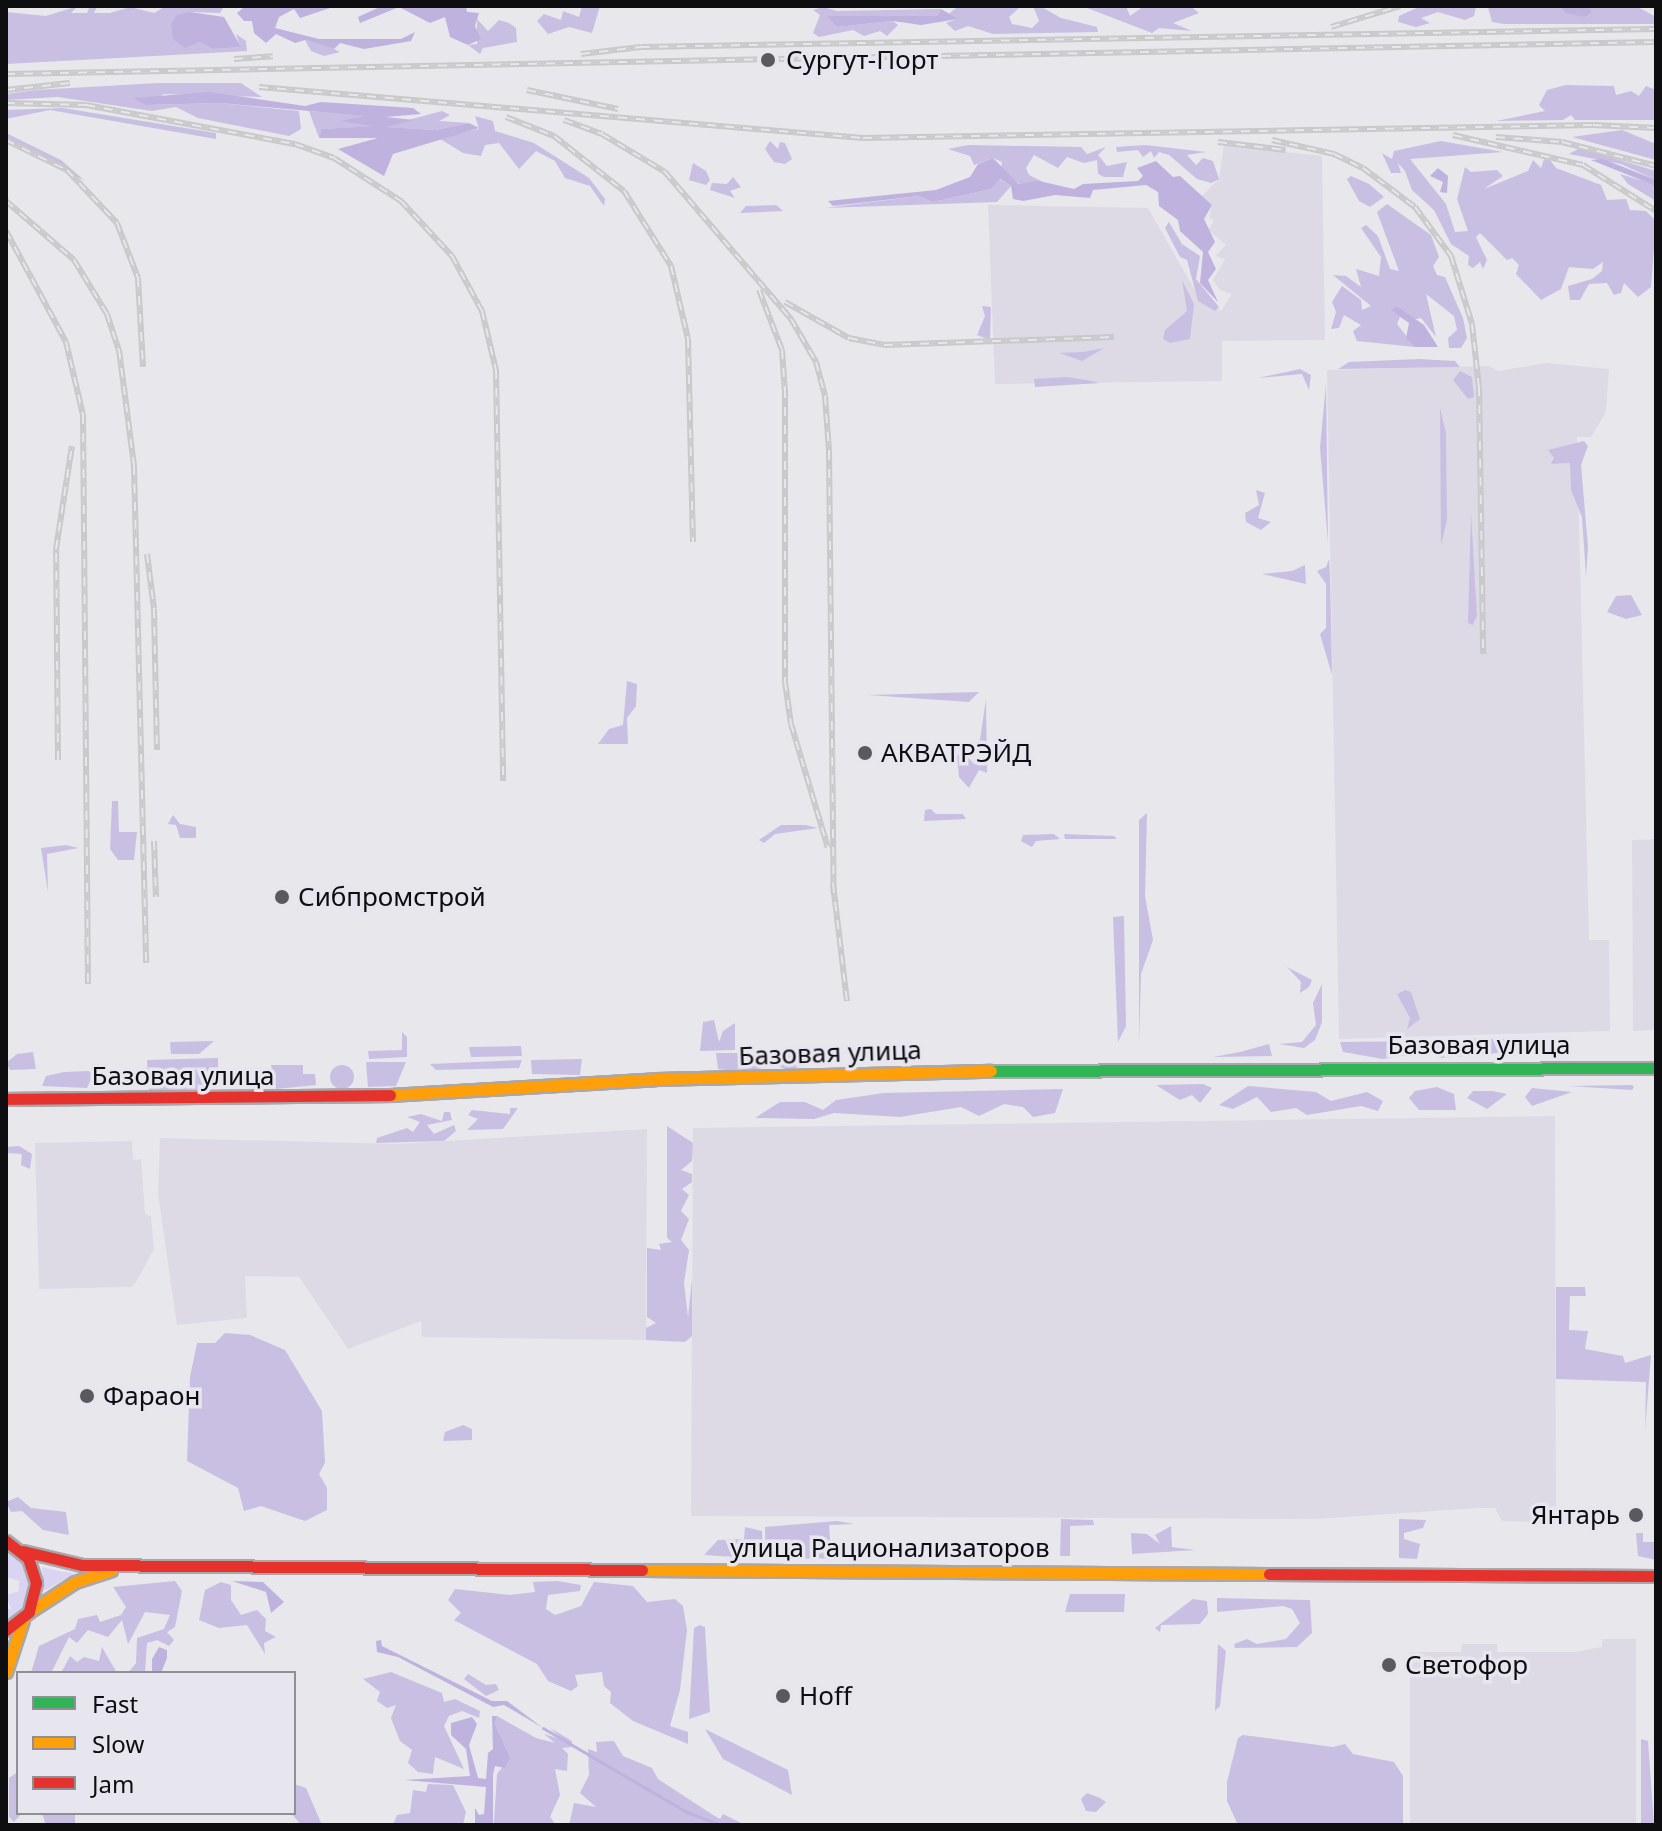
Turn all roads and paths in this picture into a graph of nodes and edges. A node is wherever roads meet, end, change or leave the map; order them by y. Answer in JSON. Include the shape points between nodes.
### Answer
{"nodes":[{"id":1,"x":1656,"y":1068,"type":"edge"},
{"id":2,"x":6,"y":1099,"type":"edge"},
{"id":3,"x":6,"y":1533,"type":"edge"},
{"id":4,"x":14,"y":1545,"type":"edge"},
{"id":5,"x":124,"y":1567,"type":"junction"},
{"id":6,"x":1656,"y":1576,"type":"edge"},
{"id":7,"x":26,"y":1616,"type":"junction"},
{"id":8,"x":6,"y":1630,"type":"edge"},
{"id":9,"x":6,"y":1672,"type":"edge"}],
"edges":[{"from":1,"to":2,"type":"main road","name":"Базовая улица","via":[[1133,1067],[656,1079],[363,1097]]},
{"from":3,"to":4,"type":"main road"},
{"from":4,"to":5,"type":"main road","via":[[72,1563]]},
{"from":4,"to":7,"type":"main road","via":[[36,1583]]},
{"from":5,"to":6,"type":"main road","name":"улица Рационализаторов"},
{"from":5,"to":7,"type":"main road","via":[[75,1582]]},
{"from":7,"to":8,"type":"main road"},
{"from":7,"to":9,"type":"main road"}]}
